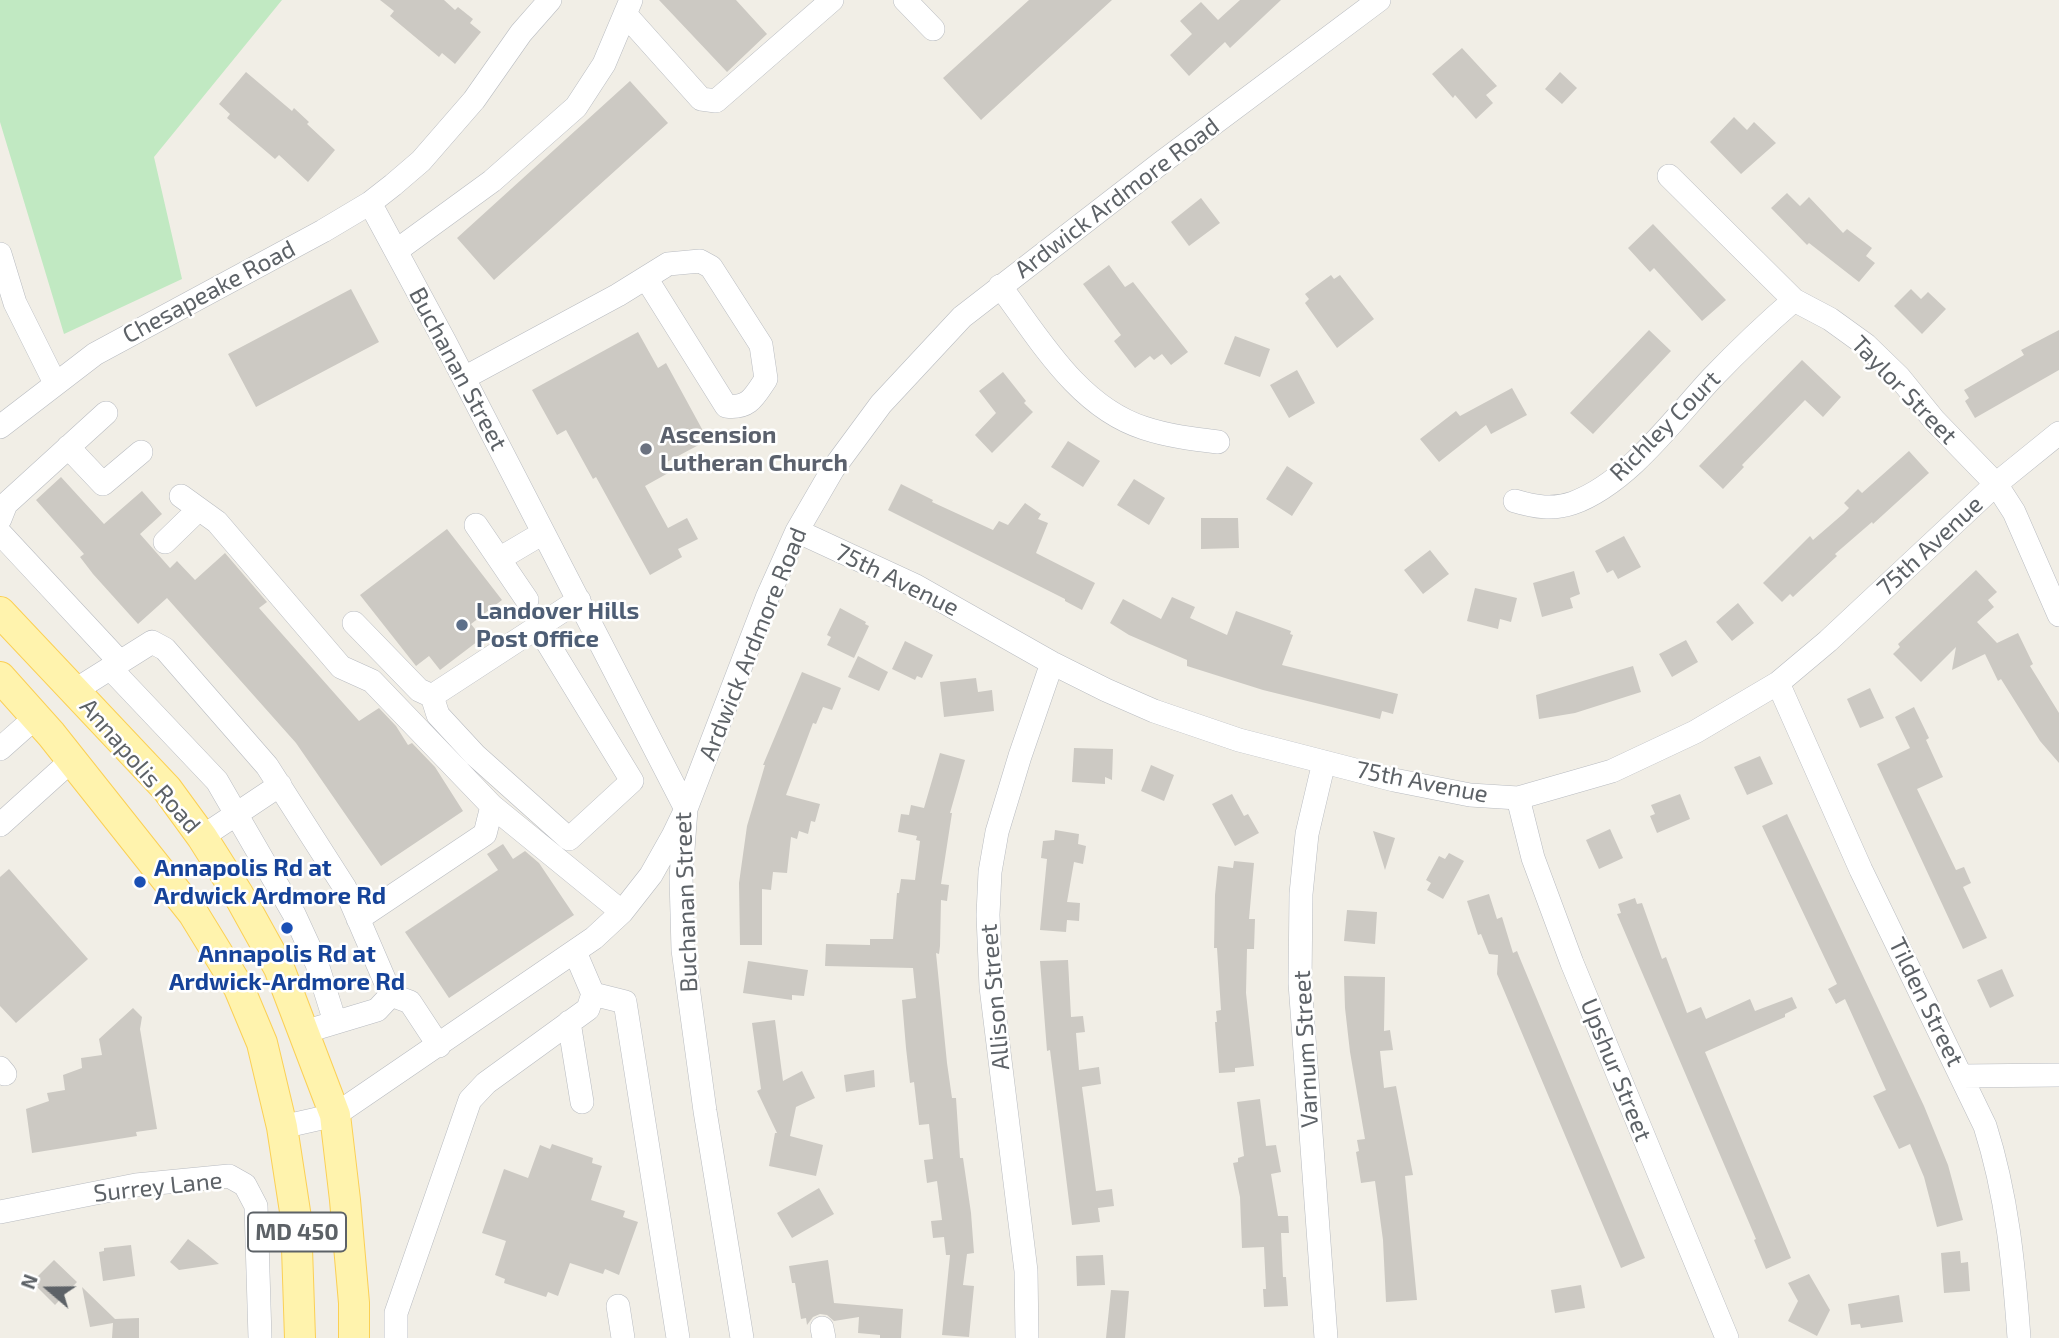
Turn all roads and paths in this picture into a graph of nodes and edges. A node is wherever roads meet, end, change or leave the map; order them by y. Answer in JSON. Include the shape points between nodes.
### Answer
{"nodes":[{"id":1,"x":550,"y":0,"type":"edge"},
{"id":2,"x":832,"y":0,"type":"edge"},
{"id":3,"x":905,"y":0,"type":"edge"},
{"id":4,"x":1379,"y":0,"type":"edge"},
{"id":5,"x":628,"y":7,"type":"edge"},
{"id":6,"x":933,"y":29,"type":"dead end"},
{"id":7,"x":1670,"y":176,"type":"dead end"},
{"id":8,"x":370,"y":203,"type":"junction"},
{"id":9,"x":396,"y":251,"type":"junction"},
{"id":10,"x":0,"y":254,"type":"edge"},
{"id":11,"x":646,"y":278,"type":"junction"},
{"id":12,"x":1000,"y":286,"type":"junction"},
{"id":13,"x":1794,"y":300,"type":"junction"},
{"id":14,"x":9,"y":312,"type":"edge"},
{"id":15,"x":464,"y":378,"type":"junction"},
{"id":16,"x":55,"y":383,"type":"junction"},
{"id":17,"x":106,"y":413,"type":"dead end"},
{"id":18,"x":1,"y":424,"type":"edge"},
{"id":19,"x":2059,"y":433,"type":"edge"},
{"id":20,"x":1218,"y":442,"type":"dead end"},
{"id":21,"x":68,"y":447,"type":"junction"},
{"id":22,"x":141,"y":452,"type":"dead end"},
{"id":23,"x":1996,"y":484,"type":"junction"},
{"id":24,"x":1515,"y":502,"type":"dead end"},
{"id":25,"x":0,"y":519,"type":"edge"},
{"id":26,"x":476,"y":525,"type":"dead end"},
{"id":27,"x":797,"y":531,"type":"junction"},
{"id":28,"x":0,"y":533,"type":"edge"},
{"id":29,"x":543,"y":533,"type":"junction"},
{"id":30,"x":165,"y":542,"type":"dead end"},
{"id":31,"x":499,"y":559,"type":"junction"},
{"id":32,"x":527,"y":600,"type":"dead end"},
{"id":33,"x":579,"y":600,"type":"junction"},
{"id":34,"x":0,"y":612,"type":"edge"},
{"id":35,"x":2059,"y":615,"type":"edge"},
{"id":36,"x":354,"y":623,"type":"dead end"},
{"id":37,"x":538,"y":627,"type":"junction"},
{"id":38,"x":1052,"y":663,"type":"junction"},
{"id":39,"x":115,"y":665,"type":"junction"},
{"id":40,"x":0,"y":677,"type":"edge"},
{"id":41,"x":1778,"y":682,"type":"junction"},
{"id":42,"x":74,"y":691,"type":"junction"},
{"id":43,"x":432,"y":696,"type":"junction"},
{"id":44,"x":36,"y":717,"type":"junction"},
{"id":45,"x":0,"y":749,"type":"edge"},
{"id":46,"x":72,"y":760,"type":"junction"},
{"id":47,"x":1324,"y":762,"type":"junction"},
{"id":48,"x":280,"y":786,"type":"junction"},
{"id":49,"x":1518,"y":798,"type":"junction"},
{"id":50,"x":492,"y":806,"type":"junction"},
{"id":51,"x":686,"y":809,"type":"junction"},
{"id":52,"x":236,"y":814,"type":"junction"},
{"id":53,"x":0,"y":825,"type":"edge"},
{"id":54,"x":202,"y":837,"type":"junction"},
{"id":55,"x":622,"y":912,"type":"junction"},
{"id":56,"x":358,"y":919,"type":"junction"},
{"id":57,"x":575,"y":952,"type":"junction"},
{"id":58,"x":593,"y":994,"type":"junction"},
{"id":59,"x":391,"y":995,"type":"junction"},
{"id":60,"x":569,"y":1022,"type":"junction"},
{"id":61,"x":335,"y":1023,"type":"junction"},
{"id":62,"x":304,"y":1032,"type":"junction"},
{"id":63,"x":439,"y":1046,"type":"junction"},
{"id":64,"x":2059,"y":1075,"type":"edge"},
{"id":65,"x":1962,"y":1076,"type":"junction"},
{"id":66,"x":582,"y":1102,"type":"dead end"},
{"id":67,"x":335,"y":1115,"type":"junction"},
{"id":68,"x":282,"y":1127,"type":"junction"},
{"id":69,"x":0,"y":1212,"type":"edge"},
{"id":70,"x":618,"y":1306,"type":"dead end"},
{"id":71,"x":260,"y":1338,"type":"edge"},
{"id":72,"x":299,"y":1338,"type":"edge"},
{"id":73,"x":354,"y":1338,"type":"edge"},
{"id":74,"x":396,"y":1338,"type":"edge"},
{"id":75,"x":623,"y":1338,"type":"edge"},
{"id":76,"x":678,"y":1338,"type":"edge"},
{"id":77,"x":742,"y":1338,"type":"edge"},
{"id":78,"x":1027,"y":1338,"type":"edge"},
{"id":79,"x":1326,"y":1338,"type":"edge"},
{"id":80,"x":1727,"y":1338,"type":"edge"},
{"id":81,"x":2020,"y":1338,"type":"edge"}],
"edges":[{"from":1,"to":8,"type":"street","name":"Chesapeake Road","via":[[474,100],[421,160]]},
{"from":2,"to":5,"type":"street","via":[[716,102],[701,99]]},
{"from":3,"to":6,"type":"street"},
{"from":4,"to":12,"type":"street","name":"Ardwick Ardmore Road"},
{"from":5,"to":9,"type":"street","via":[[604,64],[576,107],[492,181]]},
{"from":7,"to":13,"type":"street","name":"Taylor Street"},
{"from":8,"to":9,"type":"street","name":"Buchanan Street"},
{"from":8,"to":16,"type":"street","name":"Chesapeake Road","via":[[94,355]]},
{"from":9,"to":15,"type":"street","name":"Buchanan Street"},
{"from":10,"to":14,"type":"street"},
{"from":11,"to":11,"type":"street","via":[[726,406],[738,407],[753,399],[766,379],[761,345],[710,267],[700,261],[681,261]]},
{"from":11,"to":15,"type":"street"},
{"from":12,"to":20,"type":"street","via":[[1062,368],[1098,403],[1142,427]]},
{"from":12,"to":27,"type":"street","name":"Ardwick Ardmore Road","via":[[962,317],[881,404],[833,469]]},
{"from":13,"to":23,"type":"street","name":"Taylor Street","via":[[1866,345]]},
{"from":13,"to":24,"type":"street","name":"Richley Court","via":[[1616,477],[1573,503],[1536,508]]},
{"from":14,"to":16,"type":"street"},
{"from":15,"to":29,"type":"street","name":"Buchanan Street"},
{"from":16,"to":18,"type":"street","name":"Chesapeake Road"},
{"from":17,"to":21,"type":"street"},
{"from":19,"to":23,"type":"street","name":"75th Avenue"},
{"from":21,"to":22,"type":"street","via":[[103,484]]},
{"from":21,"to":25,"type":"street","via":[[6,504]]},
{"from":23,"to":35,"type":"street","name":"Taylor Street","via":[[2014,512]]},
{"from":23,"to":41,"type":"street","name":"75th Avenue"},
{"from":26,"to":31,"type":"street"},
{"from":27,"to":38,"type":"street","name":"75th Avenue","via":[[916,586]]},
{"from":27,"to":51,"type":"street","name":"Ardwick Ardmore Road"},
{"from":28,"to":39,"type":"street"},
{"from":29,"to":31,"type":"street"},
{"from":29,"to":33,"type":"street","name":"Buchanan Street"},
{"from":30,"to":50,"type":"street","via":[[190,502],[217,522],[341,667],[372,681]]},
{"from":31,"to":32,"type":"street"},
{"from":33,"to":37,"type":"street"},
{"from":33,"to":51,"type":"street","name":"Buchanan Street"},
{"from":34,"to":42,"type":"main road","name":"Annapolis Road","number":"MD 450"},
{"from":36,"to":43,"type":"street","via":[[419,690]]},
{"from":37,"to":43,"type":"street"},
{"from":37,"to":43,"type":"street","via":[[632,782],[569,839],[475,755],[438,715]]},
{"from":38,"to":47,"type":"street","name":"75th Avenue","via":[[1154,711]]},
{"from":38,"to":78,"type":"street","name":"Allison Street","via":[[997,832],[988,915],[991,986],[1026,1271]]},
{"from":39,"to":42,"type":"street"},
{"from":39,"to":48,"type":"street","via":[[152,642],[164,649]]},
{"from":39,"to":52,"type":"street","via":[[217,781]]},
{"from":40,"to":44,"type":"main road","name":"Annapolis Road","number":"MD 450"},
{"from":41,"to":49,"type":"street","name":"75th Avenue","via":[[1695,732],[1612,771]]},
{"from":41,"to":65,"type":"street","name":"Tilden Street","via":[[1861,870]]},
{"from":42,"to":54,"type":"main road","name":"Annapolis Road","number":"MD 450","via":[[167,789]]},
{"from":44,"to":45,"type":"street"},
{"from":44,"to":46,"type":"main road","name":"Annapolis Road","number":"MD 450"},
{"from":46,"to":53,"type":"street"},
{"from":46,"to":68,"type":"main road","name":"Annapolis Road","number":"MD 450","via":[[193,913],[239,988],[262,1043]]},
{"from":47,"to":49,"type":"street","name":"75th Avenue","via":[[1470,796]]},
{"from":47,"to":79,"type":"street","name":"Varnum Street","via":[[1307,834],[1300,983]]},
{"from":48,"to":52,"type":"street"},
{"from":48,"to":56,"type":"street","via":[[345,888]]},
{"from":49,"to":80,"type":"street","name":"Upshur Street","via":[[1533,858],[1572,963]]},
{"from":50,"to":55,"type":"street"},
{"from":50,"to":56,"type":"street","via":[[485,834]]},
{"from":51,"to":55,"type":"street","name":"Ardwick Ardmore Road","via":[[651,875]]},
{"from":51,"to":77,"type":"street","name":"Buchanan Street","via":[[681,877],[683,950]]},
{"from":52,"to":54,"type":"street"},
{"from":52,"to":61,"type":"street","via":[[294,914],[317,964]]},
{"from":54,"to":62,"type":"main road","name":"Annapolis Road","number":"MD 450","via":[[279,968]]},
{"from":55,"to":57,"type":"street","name":"Ardwick Ardmore Road"},
{"from":56,"to":59,"type":"street"},
{"from":57,"to":58,"type":"street"},
{"from":57,"to":63,"type":"street","name":"Ardwick Ardmore Road"},
{"from":58,"to":60,"type":"street","via":[[588,1009]]},
{"from":58,"to":76,"type":"street","via":[[625,1002]]},
{"from":59,"to":61,"type":"street","via":[[377,1010]]},
{"from":59,"to":63,"type":"street","via":[[410,1002]]},
{"from":60,"to":66,"type":"street"},
{"from":60,"to":74,"type":"street","via":[[470,1100],[396,1313]]},
{"from":61,"to":62,"type":"street"},
{"from":62,"to":67,"type":"main road","name":"Annapolis Road","number":"MD 450"},
{"from":63,"to":67,"type":"street","name":"Ardwick Ardmore Road"},
{"from":64,"to":65,"type":"street"},
{"from":65,"to":81,"type":"street","name":"Tilden Street","via":[[1998,1166]]},
{"from":67,"to":68,"type":"street","name":"Ardwick Ardmore Road"},
{"from":67,"to":73,"type":"main road","name":"Annapolis Road","number":"MD 450"},
{"from":68,"to":72,"type":"main road","name":"Annapolis Road","number":"MD 450","via":[[296,1218]]},
{"from":69,"to":71,"type":"street","name":"Surrey Lane","via":[[136,1185],[229,1176],[245,1185],[256,1206]]},
{"from":70,"to":75,"type":"street"}]}
